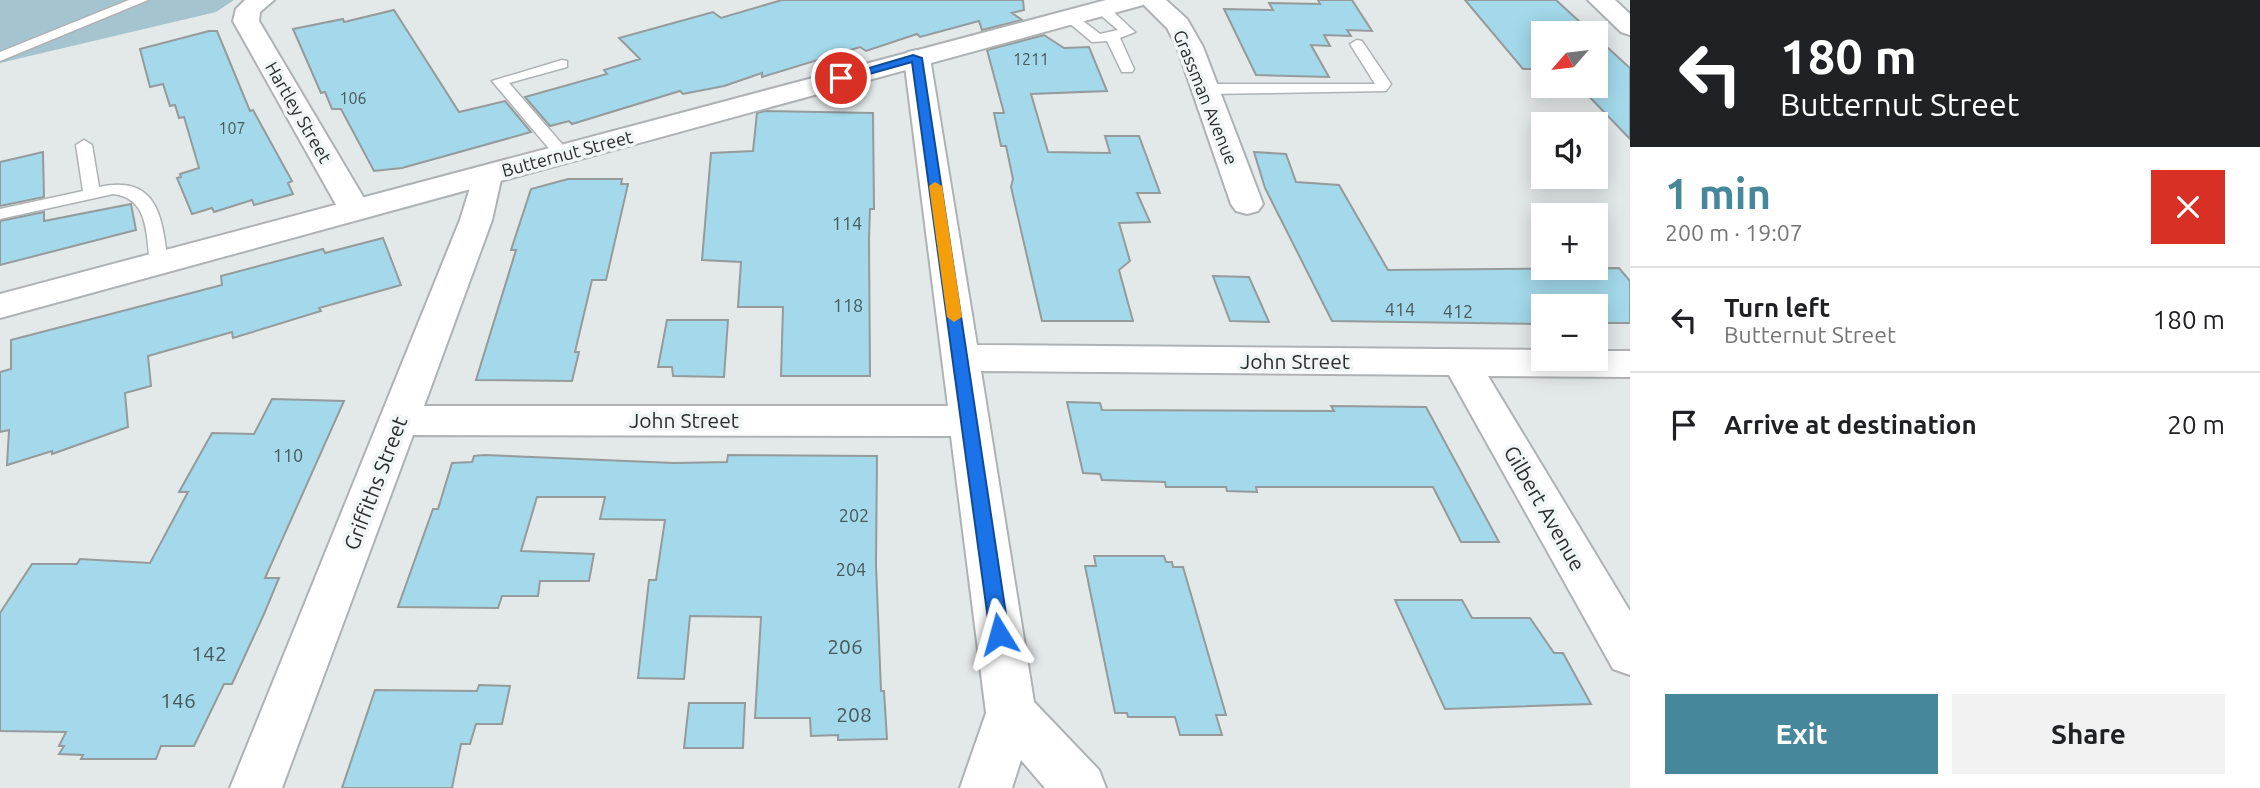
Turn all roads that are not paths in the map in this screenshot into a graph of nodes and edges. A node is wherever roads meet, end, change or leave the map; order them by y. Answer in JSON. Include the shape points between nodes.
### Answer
{"nodes":[{"id":1,"x":141,"y":0,"type":"edge"},
{"id":2,"x":1134,"y":0,"type":"edge"},
{"id":3,"x":1151,"y":0,"type":"edge"},
{"id":4,"x":1600,"y":0,"type":"edge"},
{"id":5,"x":254,"y":6,"type":"edge"},
{"id":6,"x":1102,"y":9,"type":"junction"},
{"id":7,"x":1069,"y":17,"type":"junction"},
{"id":8,"x":1630,"y":27,"type":"edge"},
{"id":9,"x":1113,"y":38,"type":"junction"},
{"id":10,"x":1357,"y":44,"type":"dead end"},
{"id":11,"x":0,"y":57,"type":"edge"},
{"id":12,"x":917,"y":58,"type":"junction"},
{"id":13,"x":562,"y":64,"type":"dead end"},
{"id":14,"x":1127,"y":69,"type":"dead end"},
{"id":15,"x":1205,"y":89,"type":"junction"},
{"id":16,"x":84,"y":145,"type":"dead end"},
{"id":17,"x":562,"y":155,"type":"junction"},
{"id":18,"x":487,"y":175,"type":"junction"},
{"id":19,"x":92,"y":194,"type":"junction"},
{"id":20,"x":1247,"y":204,"type":"dead end"},
{"id":21,"x":355,"y":211,"type":"junction"},
{"id":22,"x":0,"y":214,"type":"edge"},
{"id":23,"x":159,"y":263,"type":"junction"},
{"id":24,"x":0,"y":306,"type":"edge"},
{"id":25,"x":960,"y":358,"type":"junction"},
{"id":26,"x":1461,"y":363,"type":"junction"},
{"id":27,"x":1630,"y":364,"type":"edge"},
{"id":28,"x":399,"y":420,"type":"junction"},
{"id":29,"x":969,"y":421,"type":"junction"},
{"id":30,"x":1630,"y":654,"type":"edge"},
{"id":31,"x":1011,"y":713,"type":"junction"},
{"id":32,"x":256,"y":788,"type":"edge"},
{"id":33,"x":986,"y":788,"type":"edge"},
{"id":34,"x":1080,"y":788,"type":"edge"}],
"edges":[{"from":1,"to":11,"type":"lane"},
{"from":2,"to":6,"type":"street","name":"Butternut Street"},
{"from":3,"to":15,"type":"street","name":"Grassman Avenue","via":[[1178,24]]},
{"from":4,"to":8,"type":"street"},
{"from":5,"to":21,"type":"street","name":"Hartley Street","via":[[246,21]]},
{"from":6,"to":7,"type":"street","name":"Butternut Street"},
{"from":6,"to":9,"type":"lane","via":[[1128,32]]},
{"from":7,"to":9,"type":"lane","via":[[1097,38]]},
{"from":7,"to":12,"type":"street","name":"Butternut Street"},
{"from":9,"to":14,"type":"lane"},
{"from":10,"to":15,"type":"lane","via":[[1383,84],[1381,88]]},
{"from":12,"to":17,"type":"street","name":"Butternut Street"},
{"from":12,"to":25,"type":"street"},
{"from":13,"to":17,"type":"lane","via":[[499,81]]},
{"from":15,"to":20,"type":"street","name":"Grassman Avenue"},
{"from":16,"to":19,"type":"lane"},
{"from":17,"to":18,"type":"street","name":"Butternut Street"},
{"from":18,"to":21,"type":"street","name":"Butternut Street"},
{"from":18,"to":28,"type":"street","name":"Griffiths Street","via":[[476,220]]},
{"from":19,"to":22,"type":"lane"},
{"from":19,"to":23,"type":"lane","via":[[130,189],[142,195],[150,208]]},
{"from":21,"to":23,"type":"street","name":"Butternut Street"},
{"from":23,"to":24,"type":"street","name":"Butternut Street"},
{"from":25,"to":26,"type":"street","name":"John Street"},
{"from":25,"to":29,"type":"street"},
{"from":26,"to":27,"type":"street","name":"John Street"},
{"from":26,"to":30,"type":"street","name":"Gilbert Avenue"},
{"from":28,"to":29,"type":"street","name":"John Street"},
{"from":28,"to":32,"type":"street","name":"Griffiths Street"},
{"from":29,"to":31,"type":"street"},
{"from":31,"to":33,"type":"street"},
{"from":31,"to":34,"type":"street"}]}
